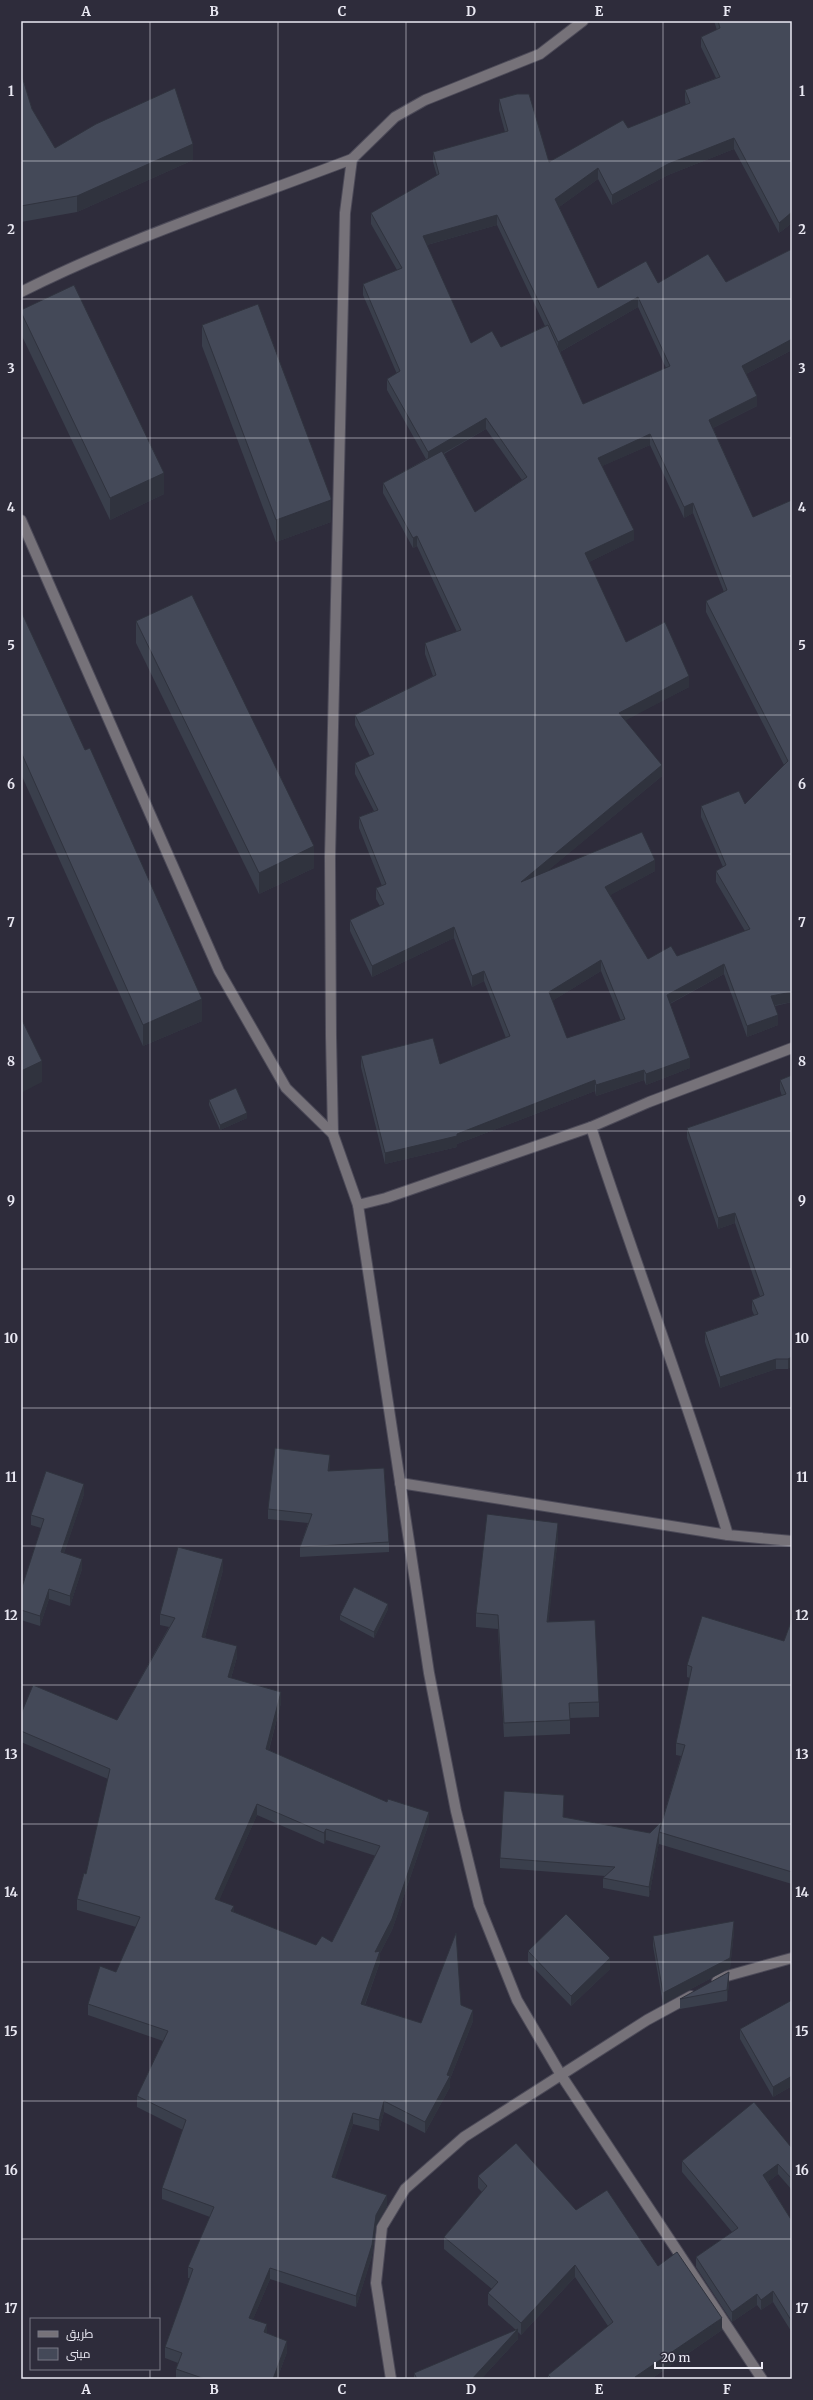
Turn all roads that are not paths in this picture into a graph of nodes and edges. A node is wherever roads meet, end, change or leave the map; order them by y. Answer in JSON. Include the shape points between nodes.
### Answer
{"nodes":[{"id":1,"x":583,"y":21,"type":"edge"},
{"id":2,"x":352,"y":159,"type":"junction"},
{"id":3,"x":21,"y":292,"type":"edge"},
{"id":4,"x":21,"y":520,"type":"edge"},
{"id":5,"x":792,"y":1048,"type":"edge"},
{"id":6,"x":591,"y":1127,"type":"junction"},
{"id":7,"x":333,"y":1134,"type":"junction"},
{"id":8,"x":358,"y":1205,"type":"junction"},
{"id":9,"x":400,"y":1483,"type":"junction"},
{"id":10,"x":728,"y":1535,"type":"junction"},
{"id":11,"x":792,"y":1541,"type":"edge"},
{"id":12,"x":792,"y":1958,"type":"edge"},
{"id":13,"x":561,"y":2075,"type":"junction"},
{"id":14,"x":391,"y":2379,"type":"edge"},
{"id":15,"x":762,"y":2379,"type":"edge"}],
"edges":[{"from":1,"to":2,"type":"street","via":[[540,54],[425,100],[395,117]]},
{"from":2,"to":3,"type":"street","via":[[162,231]]},
{"from":2,"to":7,"type":"street","via":[[345,213],[330,857]]},
{"from":4,"to":7,"type":"street","via":[[219,971],[286,1088]]},
{"from":5,"to":6,"type":"street","via":[[649,1102]]},
{"from":6,"to":8,"type":"street","via":[[386,1198]]},
{"from":6,"to":10,"type":"street","via":[[627,1239],[700,1442]]},
{"from":7,"to":8,"type":"street"},
{"from":8,"to":9,"type":"street"},
{"from":9,"to":10,"type":"street"},
{"from":9,"to":13,"type":"street","via":[[429,1673],[456,1811],[479,1905],[517,2000]]},
{"from":10,"to":11,"type":"street"},
{"from":12,"to":13,"type":"street","via":[[727,1976],[647,2020]]},
{"from":13,"to":14,"type":"street","via":[[464,2138],[405,2189],[382,2227],[376,2283]]},
{"from":13,"to":15,"type":"street"}]}
